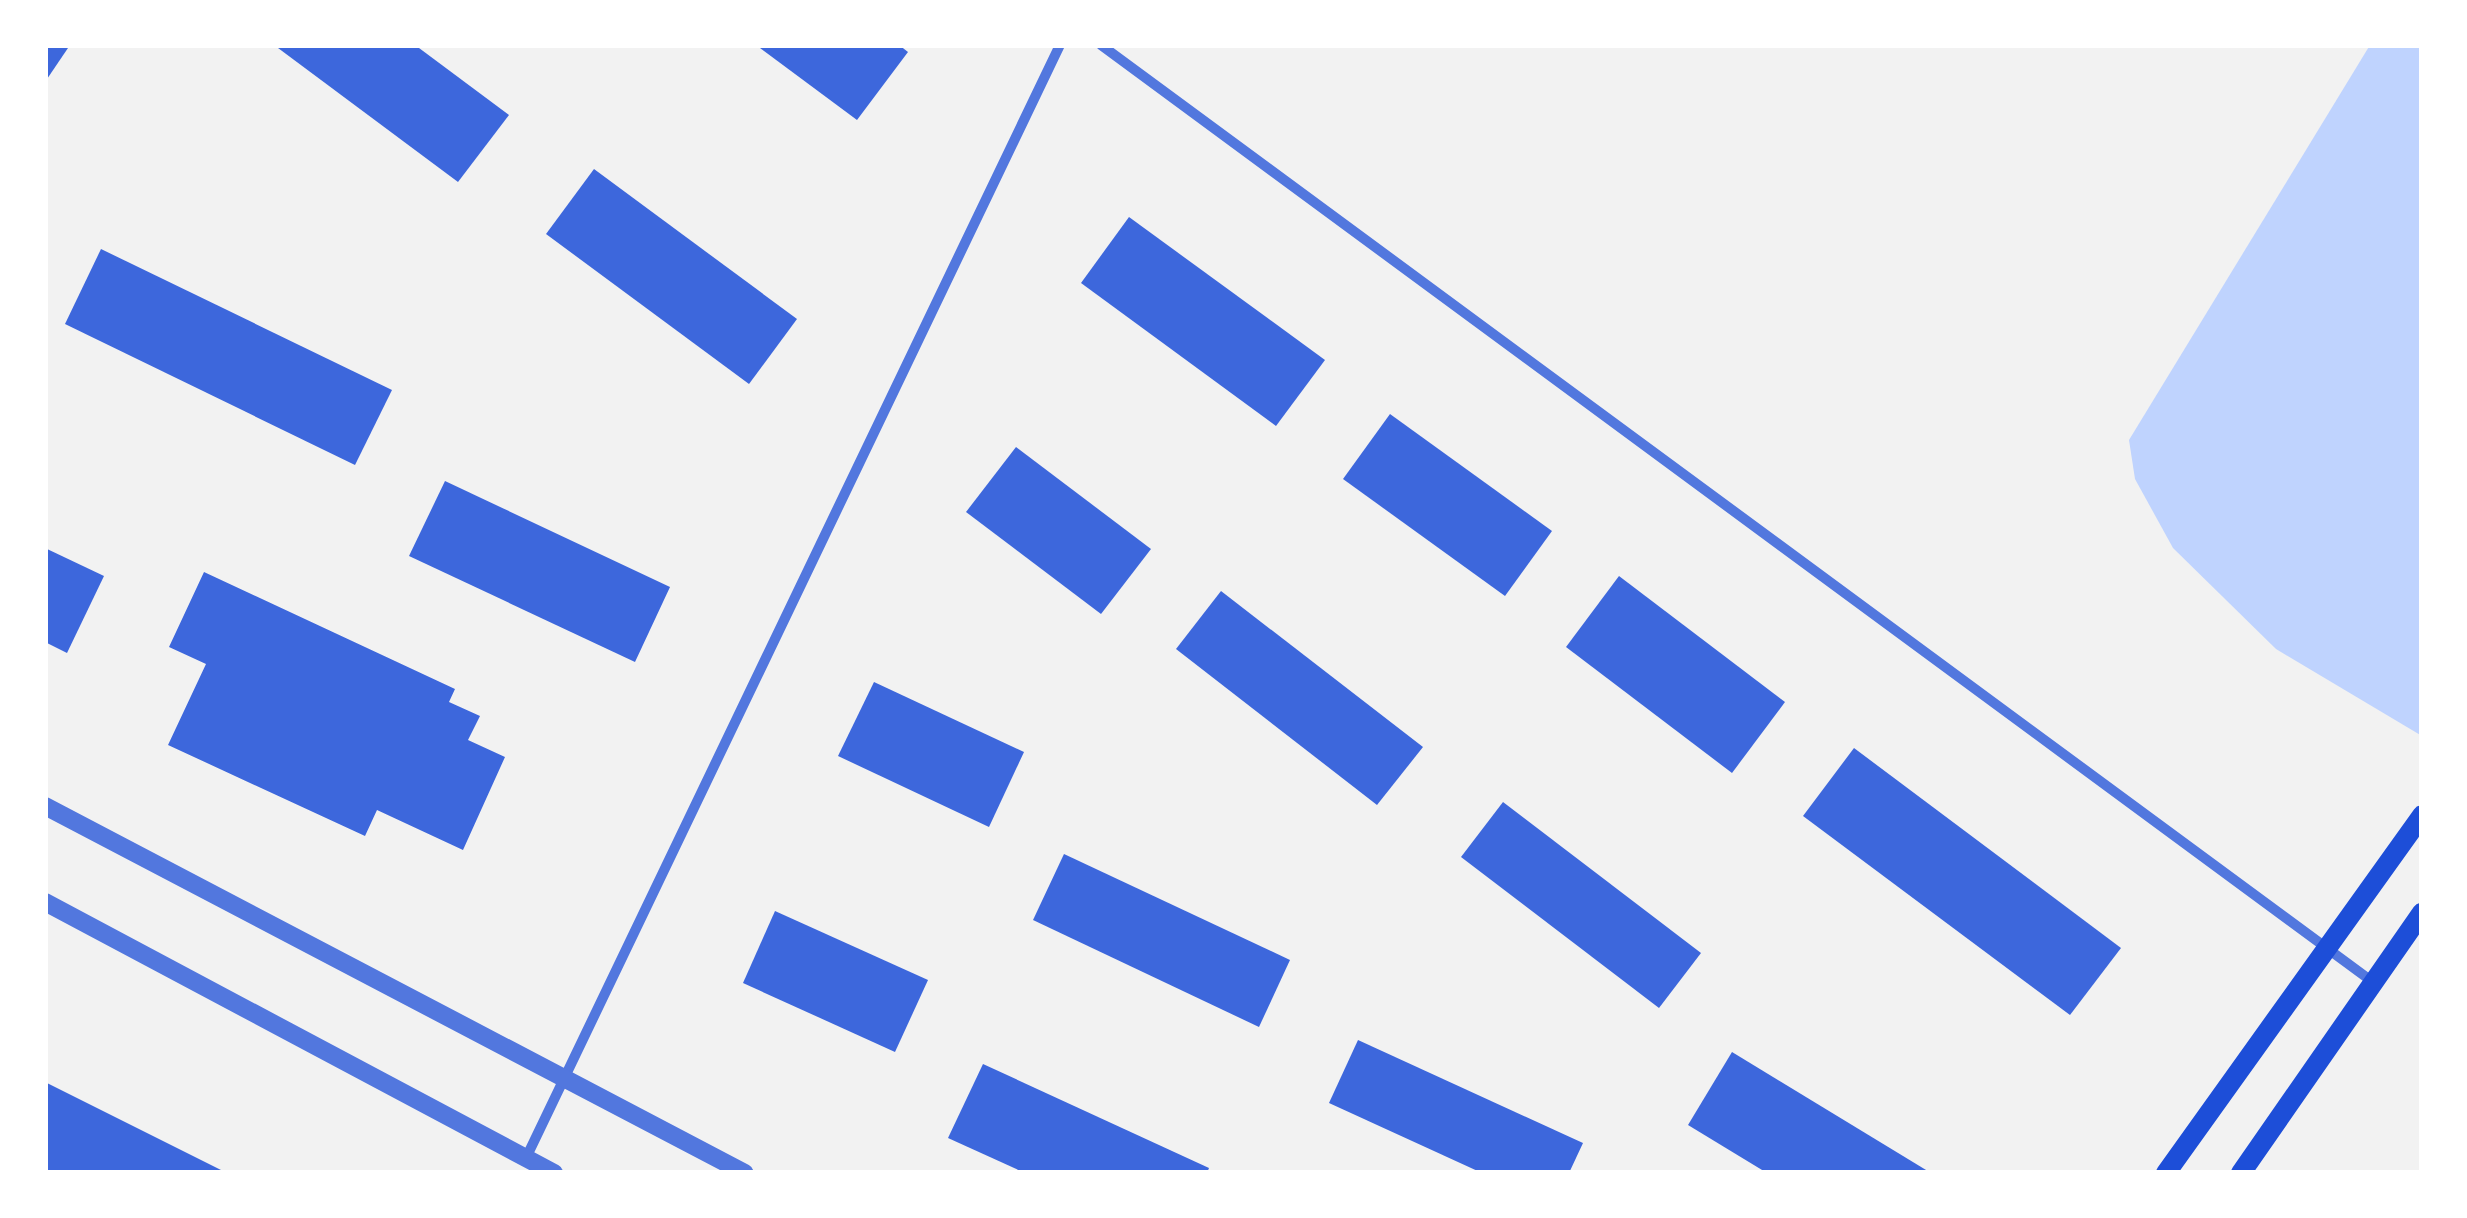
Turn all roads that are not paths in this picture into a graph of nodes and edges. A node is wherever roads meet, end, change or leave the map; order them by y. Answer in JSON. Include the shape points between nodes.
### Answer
{"nodes":[{"id":1,"x":1060,"y":45,"type":"edge"},
{"id":2,"x":1101,"y":45,"type":"edge"},
{"id":3,"x":45,"y":806,"type":"edge"},
{"id":4,"x":2422,"y":816,"type":"edge"},
{"id":5,"x":45,"y":902,"type":"edge"},
{"id":6,"x":2422,"y":913,"type":"edge"},
{"id":7,"x":2328,"y":947,"type":"junction"},
{"id":8,"x":2374,"y":982,"type":"junction"},
{"id":9,"x":565,"y":1080,"type":"junction"},
{"id":10,"x":526,"y":1158,"type":"junction"},
{"id":11,"x":554,"y":1173,"type":"edge"},
{"id":12,"x":745,"y":1173,"type":"edge"},
{"id":13,"x":2166,"y":1173,"type":"edge"},
{"id":14,"x":2241,"y":1173,"type":"edge"}],
"edges":[{"from":1,"to":9,"type":"street"},
{"from":2,"to":7,"type":"street"},
{"from":3,"to":9,"type":"street"},
{"from":4,"to":7,"type":"main road"},
{"from":5,"to":10,"type":"street"},
{"from":6,"to":8,"type":"main road"},
{"from":7,"to":8,"type":"street"},
{"from":7,"to":13,"type":"main road"},
{"from":8,"to":14,"type":"main road"},
{"from":9,"to":10,"type":"street"},
{"from":9,"to":12,"type":"street"},
{"from":10,"to":11,"type":"street"}]}
